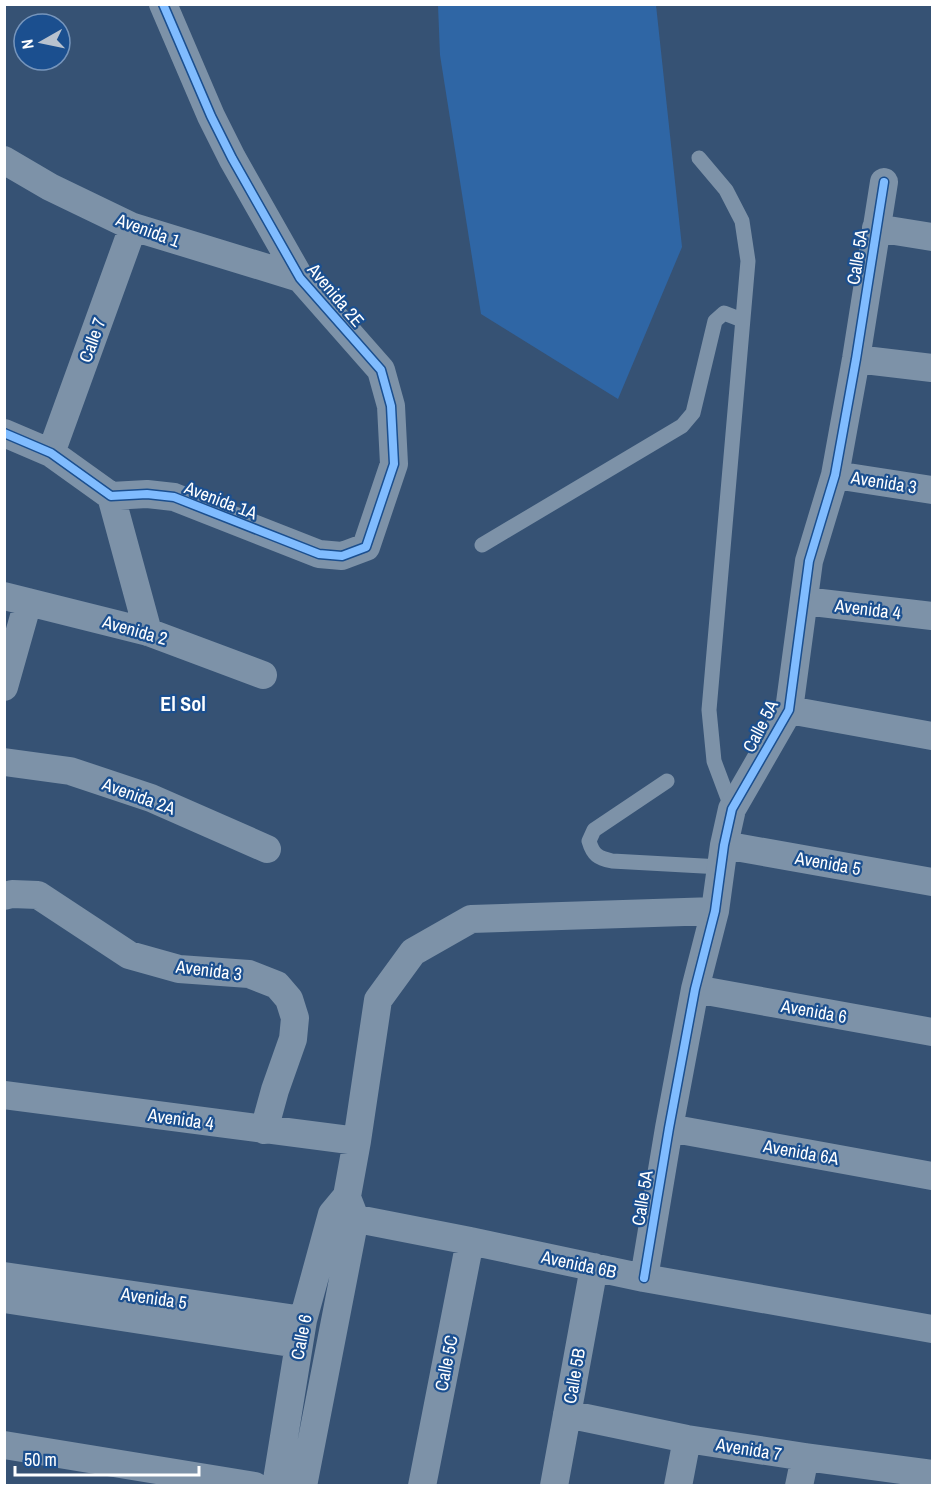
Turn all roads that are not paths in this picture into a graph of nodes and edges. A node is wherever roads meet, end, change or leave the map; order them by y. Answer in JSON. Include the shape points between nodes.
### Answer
{"nodes":[{"id":1,"x":163,"y":4,"type":"edge"},
{"id":2,"x":699,"y":158,"type":"dead end"},
{"id":3,"x":4,"y":160,"type":"edge"},
{"id":4,"x":884,"y":183,"type":"dead end"},
{"id":5,"x":133,"y":227,"type":"junction"},
{"id":6,"x":876,"y":228,"type":"junction"},
{"id":7,"x":933,"y":237,"type":"edge"},
{"id":8,"x":300,"y":278,"type":"junction"},
{"id":9,"x":742,"y":320,"type":"junction"},
{"id":10,"x":856,"y":359,"type":"junction"},
{"id":11,"x":933,"y":368,"type":"edge"},
{"id":12,"x":4,"y":433,"type":"edge"},
{"id":13,"x":51,"y":453,"type":"junction"},
{"id":14,"x":835,"y":475,"type":"junction"},
{"id":15,"x":933,"y":490,"type":"edge"},
{"id":16,"x":111,"y":496,"type":"junction"},
{"id":17,"x":482,"y":545,"type":"dead end"},
{"id":18,"x":366,"y":547,"type":"joint"},
{"id":19,"x":16,"y":599,"type":"edge"},
{"id":20,"x":804,"y":601,"type":"junction"},
{"id":21,"x":933,"y":616,"type":"edge"},
{"id":22,"x":148,"y":632,"type":"junction"},
{"id":23,"x":263,"y":675,"type":"dead end"},
{"id":24,"x":4,"y":687,"type":"edge"},
{"id":25,"x":789,"y":710,"type":"junction"},
{"id":26,"x":933,"y":736,"type":"edge"},
{"id":27,"x":4,"y":762,"type":"edge"},
{"id":28,"x":667,"y":781,"type":"dead end"},
{"id":29,"x":732,"y":809,"type":"junction"},
{"id":30,"x":267,"y":849,"type":"dead end"},
{"id":31,"x":723,"y":856,"type":"junction"},
{"id":32,"x":933,"y":882,"type":"edge"},
{"id":33,"x":4,"y":896,"type":"edge"},
{"id":34,"x":715,"y":911,"type":"junction"},
{"id":35,"x":695,"y":989,"type":"junction"},
{"id":36,"x":933,"y":1032,"type":"edge"},
{"id":37,"x":4,"y":1095,"type":"edge"},
{"id":38,"x":669,"y":1128,"type":"junction"},
{"id":39,"x":264,"y":1130,"type":"junction"},
{"id":40,"x":357,"y":1141,"type":"junction"},
{"id":41,"x":933,"y":1176,"type":"edge"},
{"id":42,"x":345,"y":1209,"type":"junction"},
{"id":43,"x":470,"y":1240,"type":"junction"},
{"id":44,"x":594,"y":1267,"type":"junction"},
{"id":45,"x":4,"y":1276,"type":"edge"},
{"id":46,"x":645,"y":1278,"type":"junction"},
{"id":47,"x":4,"y":1299,"type":"edge"},
{"id":48,"x":933,"y":1329,"type":"edge"},
{"id":49,"x":301,"y":1332,"type":"junction"},
{"id":50,"x":567,"y":1414,"type":"junction"},
{"id":51,"x":687,"y":1439,"type":"junction"},
{"id":52,"x":4,"y":1445,"type":"edge"},
{"id":53,"x":805,"y":1458,"type":"junction"},
{"id":54,"x":933,"y":1474,"type":"edge"},
{"id":55,"x":255,"y":1485,"type":"edge"},
{"id":56,"x":276,"y":1485,"type":"edge"},
{"id":57,"x":303,"y":1485,"type":"edge"},
{"id":58,"x":422,"y":1485,"type":"edge"},
{"id":59,"x":554,"y":1485,"type":"edge"},
{"id":60,"x":678,"y":1485,"type":"edge"},
{"id":61,"x":800,"y":1485,"type":"edge"}],
"edges":[{"from":1,"to":8,"type":"street","name":"Avenida 2E","via":[[216,127]]},
{"from":2,"to":9,"type":"lane","via":[[726,190],[742,221],[748,261]]},
{"from":3,"to":5,"type":"street","name":"Avenida 1"},
{"from":4,"to":6,"type":"street","name":"Calle 5A"},
{"from":5,"to":8,"type":"street","name":"Avenida 1"},
{"from":5,"to":13,"type":"street","name":"Calle 7"},
{"from":6,"to":7,"type":"street"},
{"from":6,"to":10,"type":"street","name":"Calle 5A"},
{"from":8,"to":18,"type":"street","name":"Avenida 2E","via":[[381,370],[391,406],[394,464]]},
{"from":9,"to":17,"type":"lane","via":[[724,313],[715,321],[693,413],[682,426]]},
{"from":9,"to":29,"type":"lane","via":[[709,710],[714,761]]},
{"from":10,"to":11,"type":"street"},
{"from":10,"to":14,"type":"street","name":"Calle 5A"},
{"from":12,"to":13,"type":"street"},
{"from":13,"to":16,"type":"street"},
{"from":14,"to":15,"type":"street","name":"Avenida 3"},
{"from":14,"to":20,"type":"street","name":"Calle 5A","via":[[809,561]]},
{"from":16,"to":18,"type":"street","name":"Avenida 1A","via":[[174,497],[319,554],[342,556]]},
{"from":16,"to":22,"type":"street"},
{"from":19,"to":22,"type":"street","name":"Avenida 2"},
{"from":19,"to":24,"type":"street"},
{"from":20,"to":21,"type":"street","name":"Avenida 4"},
{"from":20,"to":25,"type":"street","name":"Calle 5A"},
{"from":22,"to":23,"type":"street","name":"Avenida 2"},
{"from":25,"to":26,"type":"street"},
{"from":25,"to":29,"type":"street","name":"Calle 5A"},
{"from":27,"to":30,"type":"street","name":"Avenida 2A","via":[[70,771],[151,798]]},
{"from":28,"to":31,"type":"lane","via":[[594,830],[589,841],[592,853],[612,861]]},
{"from":29,"to":31,"type":"street","name":"Calle 5A"},
{"from":31,"to":32,"type":"street","name":"Avenida 5"},
{"from":31,"to":34,"type":"street","name":"Calle 5A"},
{"from":33,"to":39,"type":"street","name":"Avenida 3","via":[[38,895],[129,956],[179,969],[249,974],[277,985],[290,999],[295,1018],[293,1039]]},
{"from":34,"to":35,"type":"street","name":"Calle 5A"},
{"from":34,"to":40,"type":"street","name":"Calle 6","via":[[471,920],[413,952],[378,1000]]},
{"from":35,"to":36,"type":"street","name":"Avenida 6"},
{"from":35,"to":38,"type":"street","name":"Calle 5A"},
{"from":37,"to":39,"type":"street","name":"Avenida 4"},
{"from":38,"to":41,"type":"street","name":"Avenida 6A"},
{"from":38,"to":46,"type":"street","name":"Calle 5A"},
{"from":39,"to":40,"type":"street","name":"Avenida 4"},
{"from":40,"to":42,"type":"street","name":"Calle 6"},
{"from":42,"to":43,"type":"street","name":"Avenida 6B"},
{"from":42,"to":49,"type":"street","name":"Calle 6"},
{"from":42,"to":57,"type":"street","name":"Calle 6"},
{"from":43,"to":44,"type":"street","name":"Avenida 6B"},
{"from":43,"to":58,"type":"street","name":"Calle 5C"},
{"from":44,"to":46,"type":"street","name":"Avenida 6B"},
{"from":44,"to":50,"type":"street","name":"Calle 5B"},
{"from":45,"to":49,"type":"street","name":"Avenida 5"},
{"from":46,"to":48,"type":"street","name":"Avenida 6B"},
{"from":47,"to":49,"type":"street","name":"Avenida 5"},
{"from":49,"to":56,"type":"street","name":"Calle 6"},
{"from":50,"to":51,"type":"street","name":"Avenida 7"},
{"from":50,"to":59,"type":"street","name":"Calle 5B"},
{"from":51,"to":53,"type":"street","name":"Avenida 7"},
{"from":51,"to":60,"type":"street"},
{"from":52,"to":55,"type":"street"},
{"from":53,"to":54,"type":"street","name":"Avenida 7"},
{"from":53,"to":61,"type":"street"}]}
